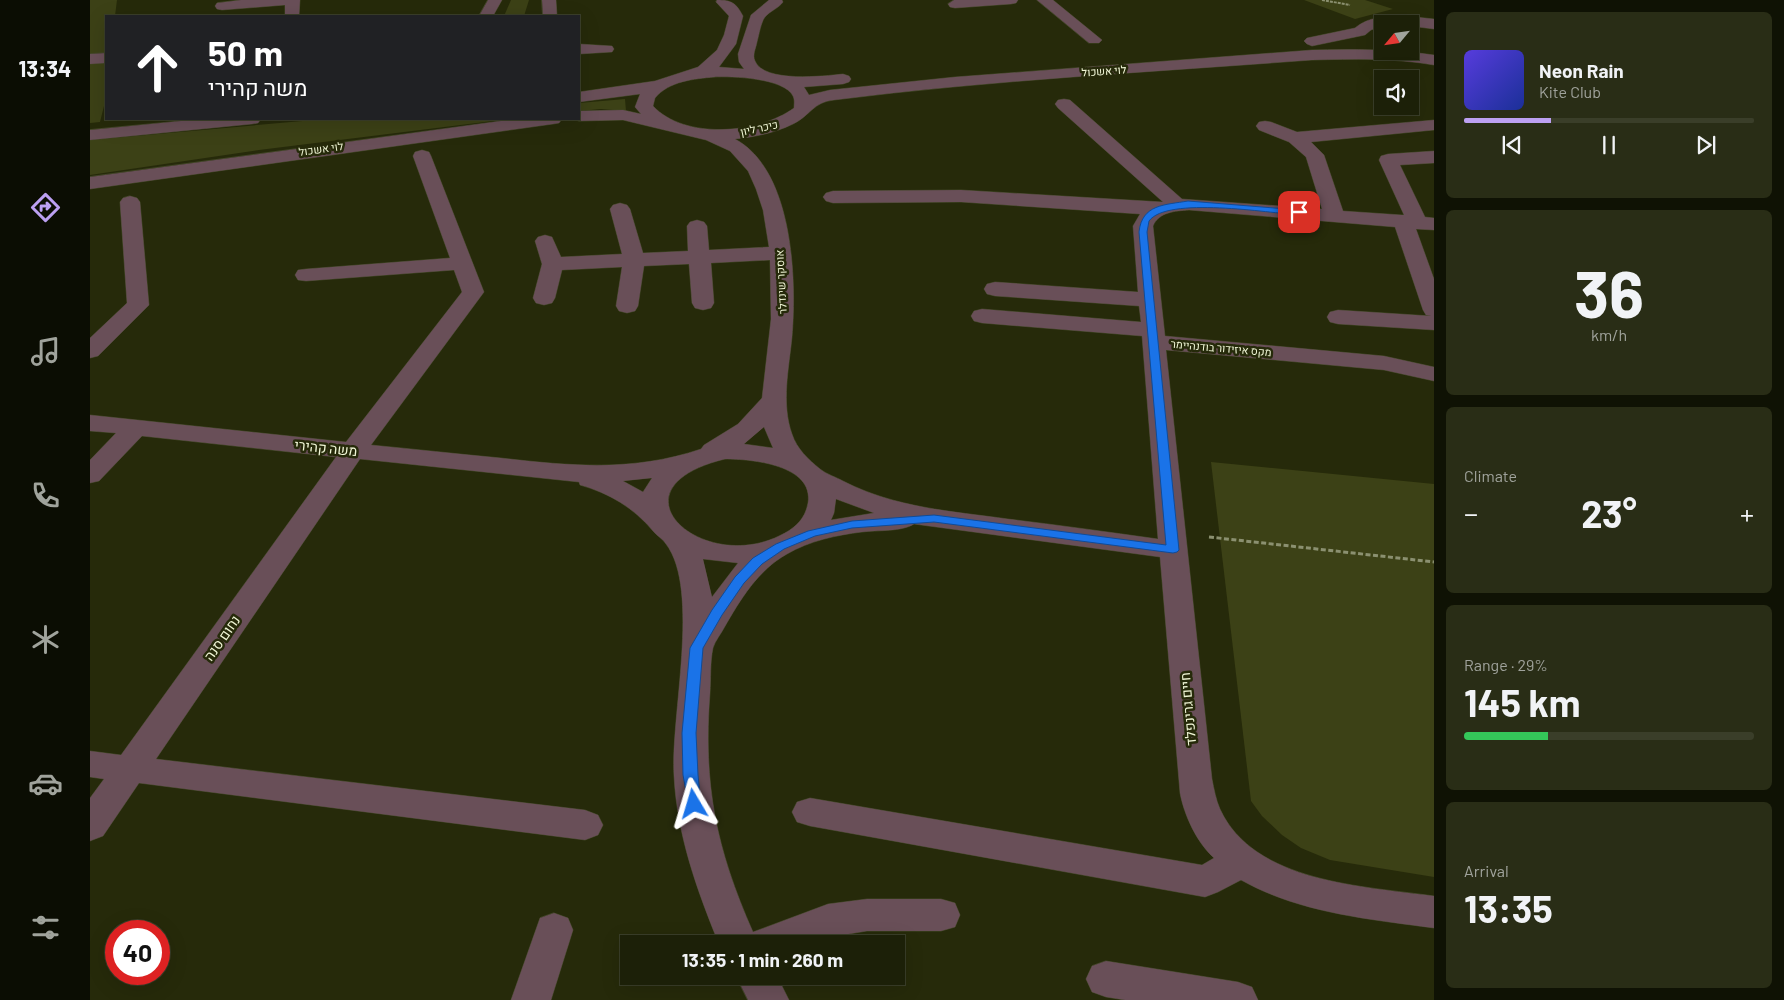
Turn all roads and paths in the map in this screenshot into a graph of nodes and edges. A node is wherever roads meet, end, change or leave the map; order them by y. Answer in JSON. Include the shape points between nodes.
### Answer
{"nodes":[{"id":1,"x":495,"y":0,"type":"edge"},
{"id":2,"x":549,"y":0,"type":"edge"},
{"id":3,"x":1011,"y":0,"type":"edge"},
{"id":4,"x":1044,"y":0,"type":"edge"},
{"id":5,"x":720,"y":1,"type":"edge"},
{"id":6,"x":779,"y":1,"type":"edge"},
{"id":7,"x":955,"y":4,"type":"dead end"},
{"id":8,"x":222,"y":6,"type":"dead end"},
{"id":9,"x":292,"y":15,"type":"edge"},
{"id":10,"x":487,"y":15,"type":"edge"},
{"id":11,"x":550,"y":15,"type":"edge"},
{"id":12,"x":1434,"y":17,"type":"edge"},
{"id":13,"x":1419,"y":19,"type":"edge"},
{"id":14,"x":1419,"y":22,"type":"edge"},
{"id":15,"x":1374,"y":23,"type":"edge"},
{"id":16,"x":1434,"y":24,"type":"edge"},
{"id":17,"x":1360,"y":32,"type":"junction"},
{"id":18,"x":1094,"y":40,"type":"dead end"},
{"id":19,"x":1374,"y":47,"type":"edge"},
{"id":20,"x":606,"y":48,"type":"dead end"},
{"id":21,"x":580,"y":49,"type":"edge"},
{"id":22,"x":1374,"y":55,"type":"edge"},
{"id":23,"x":105,"y":58,"type":"edge"},
{"id":24,"x":90,"y":59,"type":"edge"},
{"id":25,"x":1419,"y":59,"type":"edge"},
{"id":26,"x":1434,"y":61,"type":"edge"},
{"id":27,"x":688,"y":76,"type":"junction"},
{"id":28,"x":773,"y":79,"type":"junction"},
{"id":29,"x":660,"y":85,"type":"junction"},
{"id":30,"x":580,"y":97,"type":"edge"},
{"id":31,"x":1064,"y":104,"type":"dead end"},
{"id":32,"x":804,"y":106,"type":"junction"},
{"id":33,"x":580,"y":116,"type":"edge"},
{"id":34,"x":242,"y":120,"type":"edge"},
{"id":35,"x":545,"y":120,"type":"edge"},
{"id":36,"x":667,"y":125,"type":"junction"},
{"id":37,"x":1434,"y":125,"type":"edge"},
{"id":38,"x":1265,"y":126,"type":"dead end"},
{"id":39,"x":774,"y":127,"type":"junction"},
{"id":40,"x":699,"y":132,"type":"junction"},
{"id":41,"x":90,"y":135,"type":"edge"},
{"id":42,"x":1295,"y":138,"type":"junction"},
{"id":43,"x":422,"y":156,"type":"dead end"},
{"id":44,"x":1434,"y":157,"type":"edge"},
{"id":45,"x":756,"y":167,"type":"junction"},
{"id":46,"x":90,"y":183,"type":"edge"},
{"id":47,"x":833,"y":197,"type":"dead end"},
{"id":48,"x":130,"y":202,"type":"dead end"},
{"id":49,"x":1169,"y":207,"type":"junction"},
{"id":50,"x":620,"y":209,"type":"dead end"},
{"id":51,"x":1334,"y":215,"type":"junction"},
{"id":52,"x":1418,"y":223,"type":"edge"},
{"id":53,"x":697,"y":226,"type":"dead end"},
{"id":54,"x":544,"y":241,"type":"dead end"},
{"id":55,"x":780,"y":253,"type":"junction"},
{"id":56,"x":700,"y":257,"type":"junction"},
{"id":57,"x":634,"y":260,"type":"junction"},
{"id":58,"x":462,"y":263,"type":"junction"},
{"id":59,"x":553,"y":264,"type":"junction"},
{"id":60,"x":306,"y":274,"type":"dead end"},
{"id":61,"x":995,"y":288,"type":"dead end"},
{"id":62,"x":544,"y":298,"type":"dead end"},
{"id":63,"x":1150,"y":300,"type":"junction"},
{"id":64,"x":703,"y":303,"type":"dead end"},
{"id":65,"x":627,"y":306,"type":"dead end"},
{"id":66,"x":1434,"y":310,"type":"edge"},
{"id":67,"x":982,"y":316,"type":"dead end"},
{"id":68,"x":1338,"y":317,"type":"dead end"},
{"id":69,"x":1434,"y":323,"type":"edge"},
{"id":70,"x":1153,"y":336,"type":"junction"},
{"id":71,"x":90,"y":351,"type":"edge"},
{"id":72,"x":1433,"y":373,"type":"edge"},
{"id":73,"x":774,"y":399,"type":"junction"},
{"id":74,"x":90,"y":423,"type":"edge"},
{"id":75,"x":136,"y":428,"type":"junction"},
{"id":76,"x":353,"y":451,"type":"junction"},
{"id":77,"x":696,"y":459,"type":"junction"},
{"id":78,"x":806,"y":472,"type":"junction"},
{"id":79,"x":562,"y":473,"type":"junction"},
{"id":80,"x":90,"y":476,"type":"edge"},
{"id":81,"x":934,"y":518,"type":"junction"},
{"id":82,"x":670,"y":531,"type":"junction"},
{"id":83,"x":1172,"y":541,"type":"junction"},
{"id":84,"x":786,"y":544,"type":"junction"},
{"id":85,"x":1434,"y":562,"type":"edge"},
{"id":86,"x":697,"y":648,"type":"junction"},
{"id":87,"x":90,"y":764,"type":"edge"},
{"id":88,"x":130,"y":769,"type":"junction"},
{"id":89,"x":810,"y":812,"type":"dead end"},
{"id":90,"x":585,"y":825,"type":"dead end"},
{"id":91,"x":90,"y":826,"type":"edge"},
{"id":92,"x":1242,"y":861,"type":"junction"},
{"id":93,"x":1434,"y":912,"type":"edge"},
{"id":94,"x":941,"y":915,"type":"dead end"},
{"id":95,"x":554,"y":930,"type":"dead end"},
{"id":96,"x":735,"y":935,"type":"edge"},
{"id":97,"x":791,"y":935,"type":"edge"},
{"id":98,"x":1106,"y":979,"type":"dead end"},
{"id":99,"x":761,"y":985,"type":"edge"},
{"id":100,"x":531,"y":1000,"type":"edge"},
{"id":101,"x":769,"y":1000,"type":"edge"},
{"id":102,"x":1238,"y":1000,"type":"edge"}],
"edges":[{"from":1,"to":10,"type":"street"},
{"from":2,"to":11,"type":"street"},
{"from":3,"to":7,"type":"street"},
{"from":4,"to":18,"type":"street"},
{"from":5,"to":6,"type":"street","via":[[749,6]]},
{"from":5,"to":27,"type":"street","via":[[736,16],[727,47],[710,67]]},
{"from":6,"to":28,"type":"street","via":[[758,15],[746,54],[750,66]]},
{"from":8,"to":9,"type":"street","via":[[294,0]]},
{"from":12,"to":13,"type":"street"},
{"from":14,"to":16,"type":"street"},
{"from":15,"to":17,"type":"street","name":"לוי אשכול"},
{"from":17,"to":19,"type":"street","via":[[1367,44]]},
{"from":17,"to":28,"type":"street","name":"לוי אשכול","via":[[1303,42],[826,81]]},
{"from":20,"to":21,"type":"street"},
{"from":22,"to":32,"type":"street","name":"לוי אשכול","via":[[1312,55],[955,82],[827,96]]},
{"from":23,"to":24,"type":"street"},
{"from":25,"to":26,"type":"street"},
{"from":27,"to":28,"type":"street","via":[[735,73]]},
{"from":27,"to":29,"type":"street"},
{"from":28,"to":32,"type":"street","via":[[798,92]]},
{"from":29,"to":30,"type":"street"},
{"from":29,"to":36,"type":"street","name":"כיכר ליון","via":[[646,98],[644,107],[652,117]]},
{"from":31,"to":49,"type":"street"},
{"from":32,"to":39,"type":"street","name":"כיכר ליון","via":[[798,115]]},
{"from":33,"to":36,"type":"street","via":[[623,115]]},
{"from":34,"to":41,"type":"street"},
{"from":35,"to":46,"type":"street","name":"לוי אשכול"},
{"from":36,"to":40,"type":"street","name":"כיכר ליון"},
{"from":37,"to":42,"type":"street"},
{"from":38,"to":42,"type":"street"},
{"from":39,"to":40,"type":"street","name":"כיכר ליון","via":[[738,133]]},
{"from":39,"to":45,"type":"street","via":[[760,142]]},
{"from":40,"to":45,"type":"street","name":"אוסקר שינדלר","via":[[733,145]]},
{"from":42,"to":51,"type":"street","via":[[1315,155]]},
{"from":43,"to":58,"type":"street"},
{"from":44,"to":52,"type":"street","via":[[1388,160]]},
{"from":45,"to":55,"type":"street","name":"אוסקר שינדלר","via":[[771,206]]},
{"from":47,"to":49,"type":"street","via":[[961,196]]},
{"from":48,"to":71,"type":"street","via":[[138,305]]},
{"from":49,"to":51,"type":"street","via":[[1206,204]]},
{"from":49,"to":63,"type":"street","name":"מקס איזידור בודנהיימר","via":[[1148,216],[1143,226]]},
{"from":50,"to":57,"type":"street"},
{"from":51,"to":52,"type":"street"},
{"from":52,"to":66,"type":"street"},
{"from":53,"to":56,"type":"street"},
{"from":54,"to":59,"type":"street"},
{"from":55,"to":56,"type":"street"},
{"from":55,"to":73,"type":"street","name":"אוסקר שינדלר","via":[[782,318]]},
{"from":56,"to":57,"type":"street"},
{"from":56,"to":64,"type":"street"},
{"from":57,"to":59,"type":"street"},
{"from":57,"to":65,"type":"street"},
{"from":58,"to":60,"type":"street"},
{"from":58,"to":76,"type":"street","name":"נחום סנה","via":[[473,292]]},
{"from":59,"to":62,"type":"street"},
{"from":61,"to":63,"type":"street"},
{"from":63,"to":70,"type":"street","name":"מקס איזידור בודנהיימר"},
{"from":67,"to":70,"type":"street"},
{"from":68,"to":69,"type":"street"},
{"from":70,"to":72,"type":"street","name":"מקס איזידור בודנהיימר","via":[[1384,363]]},
{"from":70,"to":83,"type":"street","name":"חיים גרינפלד"},
{"from":73,"to":77,"type":"street","via":[[746,431]]},
{"from":73,"to":78,"type":"street","name":"אוסקר שינדלר","via":[[780,441],[792,460]]},
{"from":74,"to":75,"type":"street","name":"משה קהירי"},
{"from":75,"to":76,"type":"street","name":"משה קהירי"},
{"from":75,"to":80,"type":"street"},
{"from":76,"to":79,"type":"street","name":"משה קהירי"},
{"from":76,"to":88,"type":"street","name":"נחום סנה"},
{"from":77,"to":78,"type":"street","via":[[725,451],[750,451],[778,457]]},
{"from":77,"to":79,"type":"street","name":"משה קהירי","via":[[643,472]]},
{"from":77,"to":82,"type":"street","via":[[665,478],[657,493],[656,509]]},
{"from":78,"to":81,"type":"street","via":[[844,493],[880,507]]},
{"from":78,"to":84,"type":"street","via":[[820,490],[819,514],[810,529]]},
{"from":79,"to":82,"type":"street","name":"משה קהירי","via":[[618,489],[646,508]]},
{"from":81,"to":83,"type":"street"},
{"from":81,"to":84,"type":"street","via":[[852,524],[812,533]]},
{"from":82,"to":84,"type":"street","via":[[701,548],[727,553],[754,553]]},
{"from":82,"to":86,"type":"street","via":[[688,556],[696,583]]},
{"from":83,"to":85,"type":"path"},
{"from":83,"to":92,"type":"street","name":"חיים גרינפלד","via":[[1198,799],[1215,834]]},
{"from":84,"to":86,"type":"street","via":[[758,561],[740,580]]},
{"from":86,"to":96,"type":"street","via":[[689,733],[690,775],[706,862]]},
{"from":87,"to":88,"type":"street"},
{"from":88,"to":90,"type":"street"},
{"from":88,"to":91,"type":"street","name":"נחום סנה"},
{"from":89,"to":92,"type":"street","via":[[1205,881]]},
{"from":92,"to":93,"type":"street","name":"חיים גרינפלד","via":[[1259,872],[1298,888],[1340,898]]},
{"from":94,"to":97,"type":"street","via":[[867,915],[828,921]]},
{"from":95,"to":100,"type":"street"},
{"from":98,"to":102,"type":"street"},
{"from":99,"to":101,"type":"street"}]}
